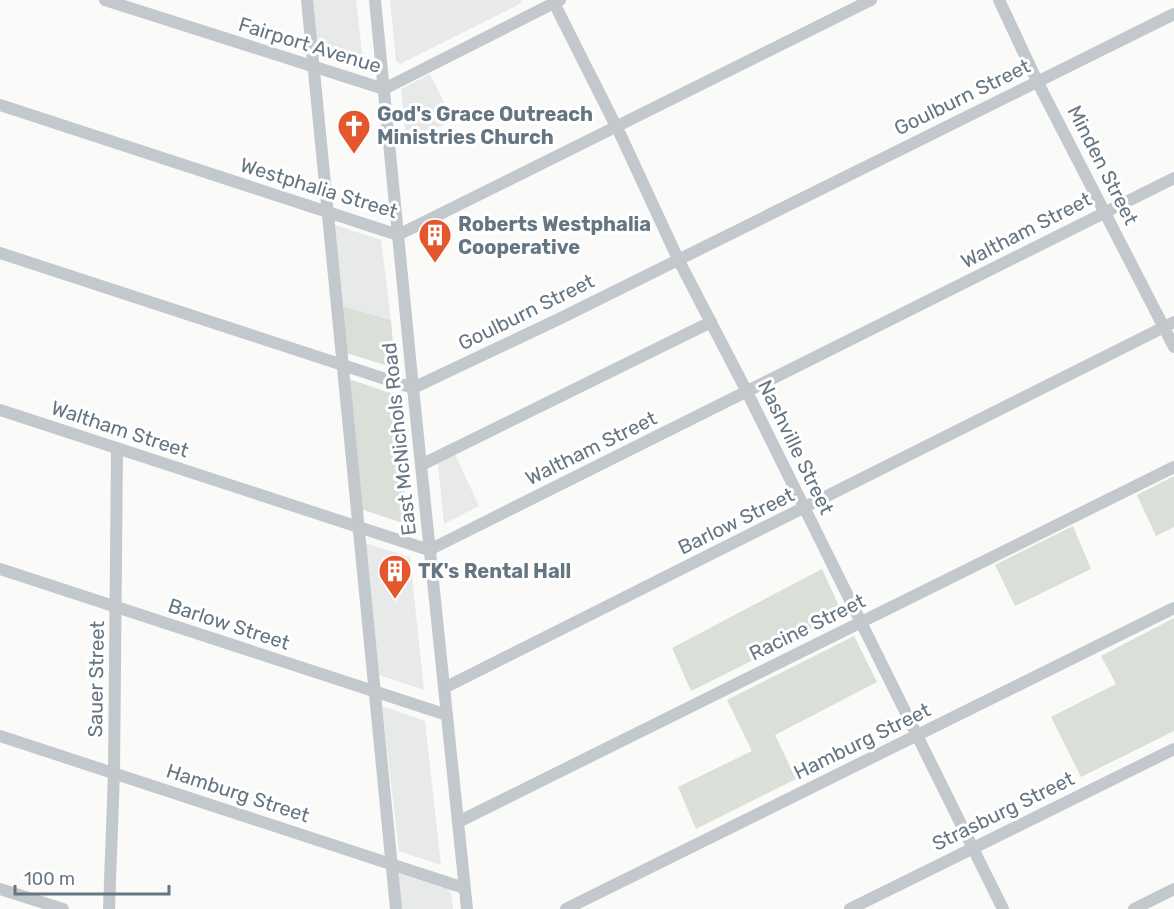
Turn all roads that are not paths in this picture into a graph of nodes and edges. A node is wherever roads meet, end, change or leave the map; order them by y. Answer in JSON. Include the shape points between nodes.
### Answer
{"nodes":[{"id":1,"x":105,"y":0,"type":"edge"},
{"id":2,"x":307,"y":0,"type":"edge"},
{"id":3,"x":375,"y":0,"type":"edge"},
{"id":4,"x":871,"y":0,"type":"edge"},
{"id":5,"x":999,"y":0,"type":"edge"},
{"id":6,"x":557,"y":1,"type":"edge"},
{"id":7,"x":1174,"y":14,"type":"edge"},
{"id":8,"x":312,"y":67,"type":"junction"},
{"id":9,"x":1037,"y":81,"type":"junction"},
{"id":10,"x":384,"y":89,"type":"junction"},
{"id":11,"x":0,"y":105,"type":"edge"},
{"id":12,"x":616,"y":126,"type":"junction"},
{"id":13,"x":1174,"y":178,"type":"edge"},
{"id":14,"x":1104,"y":212,"type":"junction"},
{"id":15,"x":328,"y":213,"type":"junction"},
{"id":16,"x":398,"y":235,"type":"junction"},
{"id":17,"x":0,"y":252,"type":"edge"},
{"id":18,"x":678,"y":259,"type":"junction"},
{"id":19,"x":711,"y":322,"type":"junction"},
{"id":20,"x":1169,"y":325,"type":"edge"},
{"id":21,"x":1174,"y":347,"type":"edge"},
{"id":22,"x":343,"y":364,"type":"junction"},
{"id":23,"x":412,"y":388,"type":"junction"},
{"id":24,"x":747,"y":392,"type":"junction"},
{"id":25,"x":0,"y":410,"type":"edge"},
{"id":26,"x":117,"y":449,"type":"junction"},
{"id":27,"x":421,"y":465,"type":"junction"},
{"id":28,"x":1174,"y":467,"type":"edge"},
{"id":29,"x":805,"y":509,"type":"junction"},
{"id":30,"x":359,"y":527,"type":"junction"},
{"id":31,"x":429,"y":549,"type":"junction"},
{"id":32,"x":0,"y":569,"type":"edge"},
{"id":33,"x":116,"y":607,"type":"junction"},
{"id":34,"x":1174,"y":608,"type":"edge"},
{"id":35,"x":861,"y":622,"type":"junction"},
{"id":36,"x":444,"y":688,"type":"junction"},
{"id":37,"x":376,"y":692,"type":"junction"},
{"id":38,"x":447,"y":715,"type":"junction"},
{"id":39,"x":917,"y":735,"type":"junction"},
{"id":40,"x":0,"y":736,"type":"edge"},
{"id":41,"x":1174,"y":749,"type":"edge"},
{"id":42,"x":114,"y":773,"type":"junction"},
{"id":43,"x":458,"y":822,"type":"junction"},
{"id":44,"x":973,"y":848,"type":"junction"},
{"id":45,"x":392,"y":864,"type":"junction"},
{"id":46,"x":464,"y":888,"type":"junction"},
{"id":47,"x":0,"y":889,"type":"edge"},
{"id":48,"x":1174,"y":889,"type":"edge"},
{"id":49,"x":63,"y":909,"type":"edge"},
{"id":50,"x":110,"y":909,"type":"edge"},
{"id":51,"x":396,"y":909,"type":"edge"},
{"id":52,"x":467,"y":909,"type":"edge"},
{"id":53,"x":566,"y":909,"type":"edge"},
{"id":54,"x":850,"y":909,"type":"edge"},
{"id":55,"x":1003,"y":909,"type":"edge"},
{"id":56,"x":1134,"y":909,"type":"edge"}],
"edges":[{"from":1,"to":8,"type":"street","name":"Fairport Avenue"},
{"from":2,"to":8,"type":"street"},
{"from":3,"to":10,"type":"street","name":"East McNichols Road"},
{"from":4,"to":12,"type":"street","name":"Westphalia Street"},
{"from":5,"to":9,"type":"street","name":"Minden Street"},
{"from":6,"to":10,"type":"street","name":"Fairport Avenue"},
{"from":6,"to":12,"type":"street","name":"Nashville Street"},
{"from":7,"to":9,"type":"street","name":"Goulburn Street"},
{"from":8,"to":10,"type":"street","name":"Fairport Avenue"},
{"from":8,"to":15,"type":"street"},
{"from":9,"to":14,"type":"street","name":"Minden Street"},
{"from":9,"to":18,"type":"street","name":"Goulburn Street"},
{"from":10,"to":16,"type":"street","name":"East McNichols Road"},
{"from":11,"to":15,"type":"street","name":"Westphalia Street"},
{"from":12,"to":16,"type":"street","name":"Westphalia Street"},
{"from":12,"to":18,"type":"street","name":"Nashville Street"},
{"from":13,"to":14,"type":"street","name":"Waltham Street"},
{"from":14,"to":20,"type":"street","name":"Minden Street"},
{"from":14,"to":24,"type":"street","name":"Waltham Street"},
{"from":15,"to":16,"type":"street","name":"Westphalia Street"},
{"from":15,"to":22,"type":"street"},
{"from":16,"to":23,"type":"street","name":"East McNichols Road"},
{"from":17,"to":22,"type":"street"},
{"from":18,"to":19,"type":"street","name":"Nashville Street"},
{"from":18,"to":23,"type":"street","name":"Goulburn Street"},
{"from":19,"to":24,"type":"street","name":"Nashville Street"},
{"from":19,"to":27,"type":"street"},
{"from":20,"to":21,"type":"street","name":"Minden Street"},
{"from":20,"to":29,"type":"street","name":"Barlow Street"},
{"from":22,"to":23,"type":"street"},
{"from":22,"to":30,"type":"street"},
{"from":23,"to":27,"type":"street","name":"East McNichols Road"},
{"from":24,"to":29,"type":"street","name":"Nashville Street"},
{"from":24,"to":31,"type":"street","name":"Waltham Street"},
{"from":25,"to":26,"type":"street","name":"Waltham Street"},
{"from":26,"to":30,"type":"street","name":"Waltham Street"},
{"from":26,"to":33,"type":"street","name":"Sauer Street"},
{"from":27,"to":31,"type":"street","name":"East McNichols Road"},
{"from":28,"to":35,"type":"street","name":"Racine Street"},
{"from":29,"to":35,"type":"street","name":"Nashville Street"},
{"from":29,"to":36,"type":"street","name":"Barlow Street"},
{"from":30,"to":31,"type":"street","name":"Waltham Street"},
{"from":30,"to":37,"type":"street"},
{"from":31,"to":36,"type":"street","name":"East McNichols Road"},
{"from":32,"to":33,"type":"street","name":"Barlow Street"},
{"from":33,"to":37,"type":"street","name":"Barlow Street"},
{"from":33,"to":42,"type":"street","name":"Sauer Street"},
{"from":34,"to":39,"type":"street","name":"Hamburg Street"},
{"from":35,"to":39,"type":"street","name":"Nashville Street"},
{"from":35,"to":43,"type":"street","name":"Racine Street"},
{"from":36,"to":38,"type":"street","name":"East McNichols Road"},
{"from":37,"to":38,"type":"street","name":"Barlow Street"},
{"from":37,"to":45,"type":"street"},
{"from":38,"to":43,"type":"street","name":"East McNichols Road"},
{"from":39,"to":44,"type":"street","name":"Nashville Street"},
{"from":39,"to":53,"type":"street","name":"Hamburg Street"},
{"from":40,"to":42,"type":"street","name":"Hamburg Street"},
{"from":41,"to":44,"type":"street","name":"Strasburg Street"},
{"from":42,"to":45,"type":"street","name":"Hamburg Street"},
{"from":42,"to":50,"type":"street","name":"Sauer Street"},
{"from":43,"to":46,"type":"street","name":"East McNichols Road"},
{"from":44,"to":54,"type":"street","name":"Strasburg Street"},
{"from":44,"to":55,"type":"street","name":"Nashville Street"},
{"from":45,"to":46,"type":"street","name":"Hamburg Street"},
{"from":45,"to":51,"type":"street"},
{"from":46,"to":52,"type":"street","name":"East McNichols Road"},
{"from":47,"to":49,"type":"street"},
{"from":48,"to":56,"type":"street"}]}
